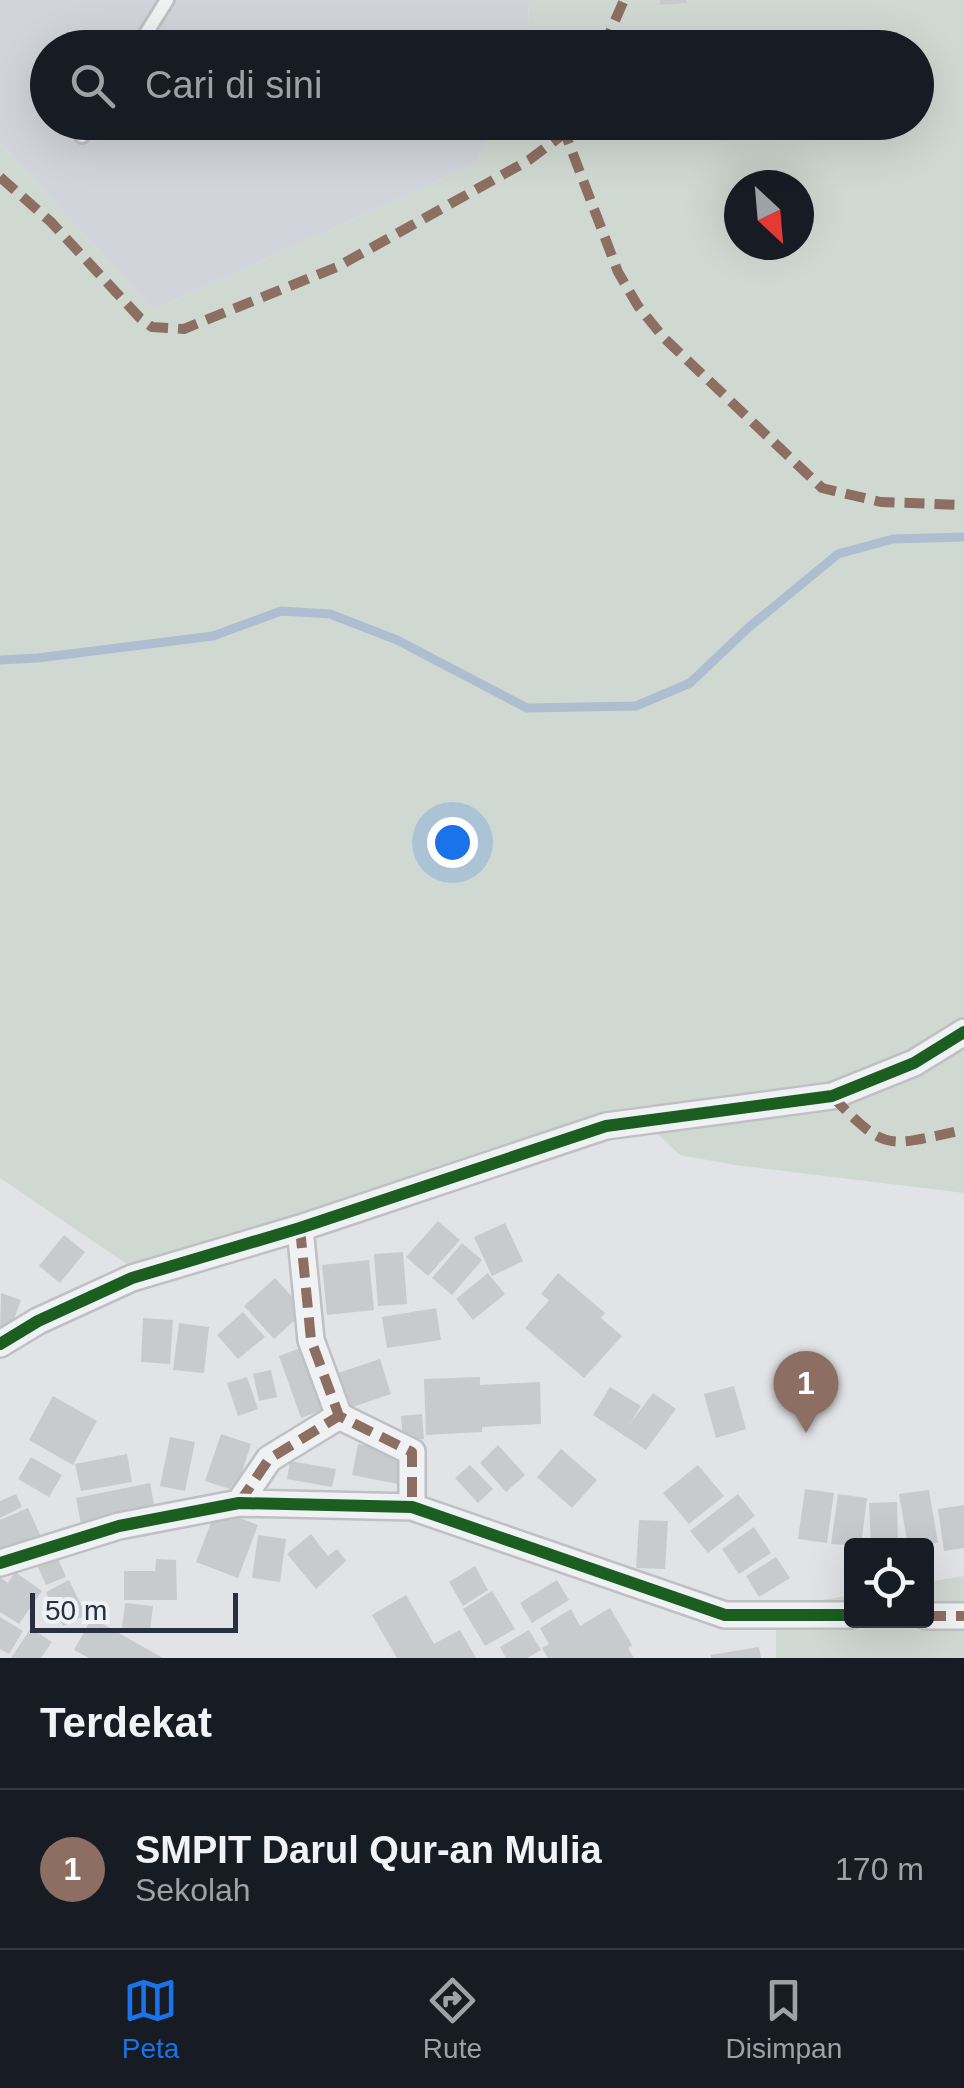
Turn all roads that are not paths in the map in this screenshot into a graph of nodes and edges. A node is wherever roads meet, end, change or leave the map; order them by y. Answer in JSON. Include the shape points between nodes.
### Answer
{"nodes":[{"id":1,"x":167,"y":0,"type":"edge"},
{"id":2,"x":148,"y":30,"type":"edge"},
{"id":3,"x":964,"y":1032,"type":"edge"},
{"id":4,"x":300,"y":1228,"type":"junction"},
{"id":5,"x":0,"y":1344,"type":"edge"},
{"id":6,"x":339,"y":1416,"type":"junction"},
{"id":7,"x":239,"y":1503,"type":"junction"},
{"id":8,"x":412,"y":1508,"type":"junction"},
{"id":9,"x":0,"y":1563,"type":"edge"},
{"id":10,"x":844,"y":1616,"type":"edge"},
{"id":11,"x":934,"y":1616,"type":"edge"},
{"id":12,"x":964,"y":1616,"type":"edge"}],
"edges":[{"from":1,"to":2,"type":"lane"},
{"from":3,"to":4,"type":"street","via":[[914,1063],[832,1096],[606,1126]]},
{"from":4,"to":5,"type":"street","via":[[132,1278]]},
{"from":4,"to":6,"type":"street","via":[[311,1340]]},
{"from":6,"to":7,"type":"street","via":[[269,1459]]},
{"from":6,"to":8,"type":"street","via":[[412,1452]]},
{"from":7,"to":8,"type":"street"},
{"from":7,"to":9,"type":"street","via":[[119,1526]]},
{"from":8,"to":10,"type":"street","via":[[725,1615]]},
{"from":11,"to":12,"type":"street"}]}
